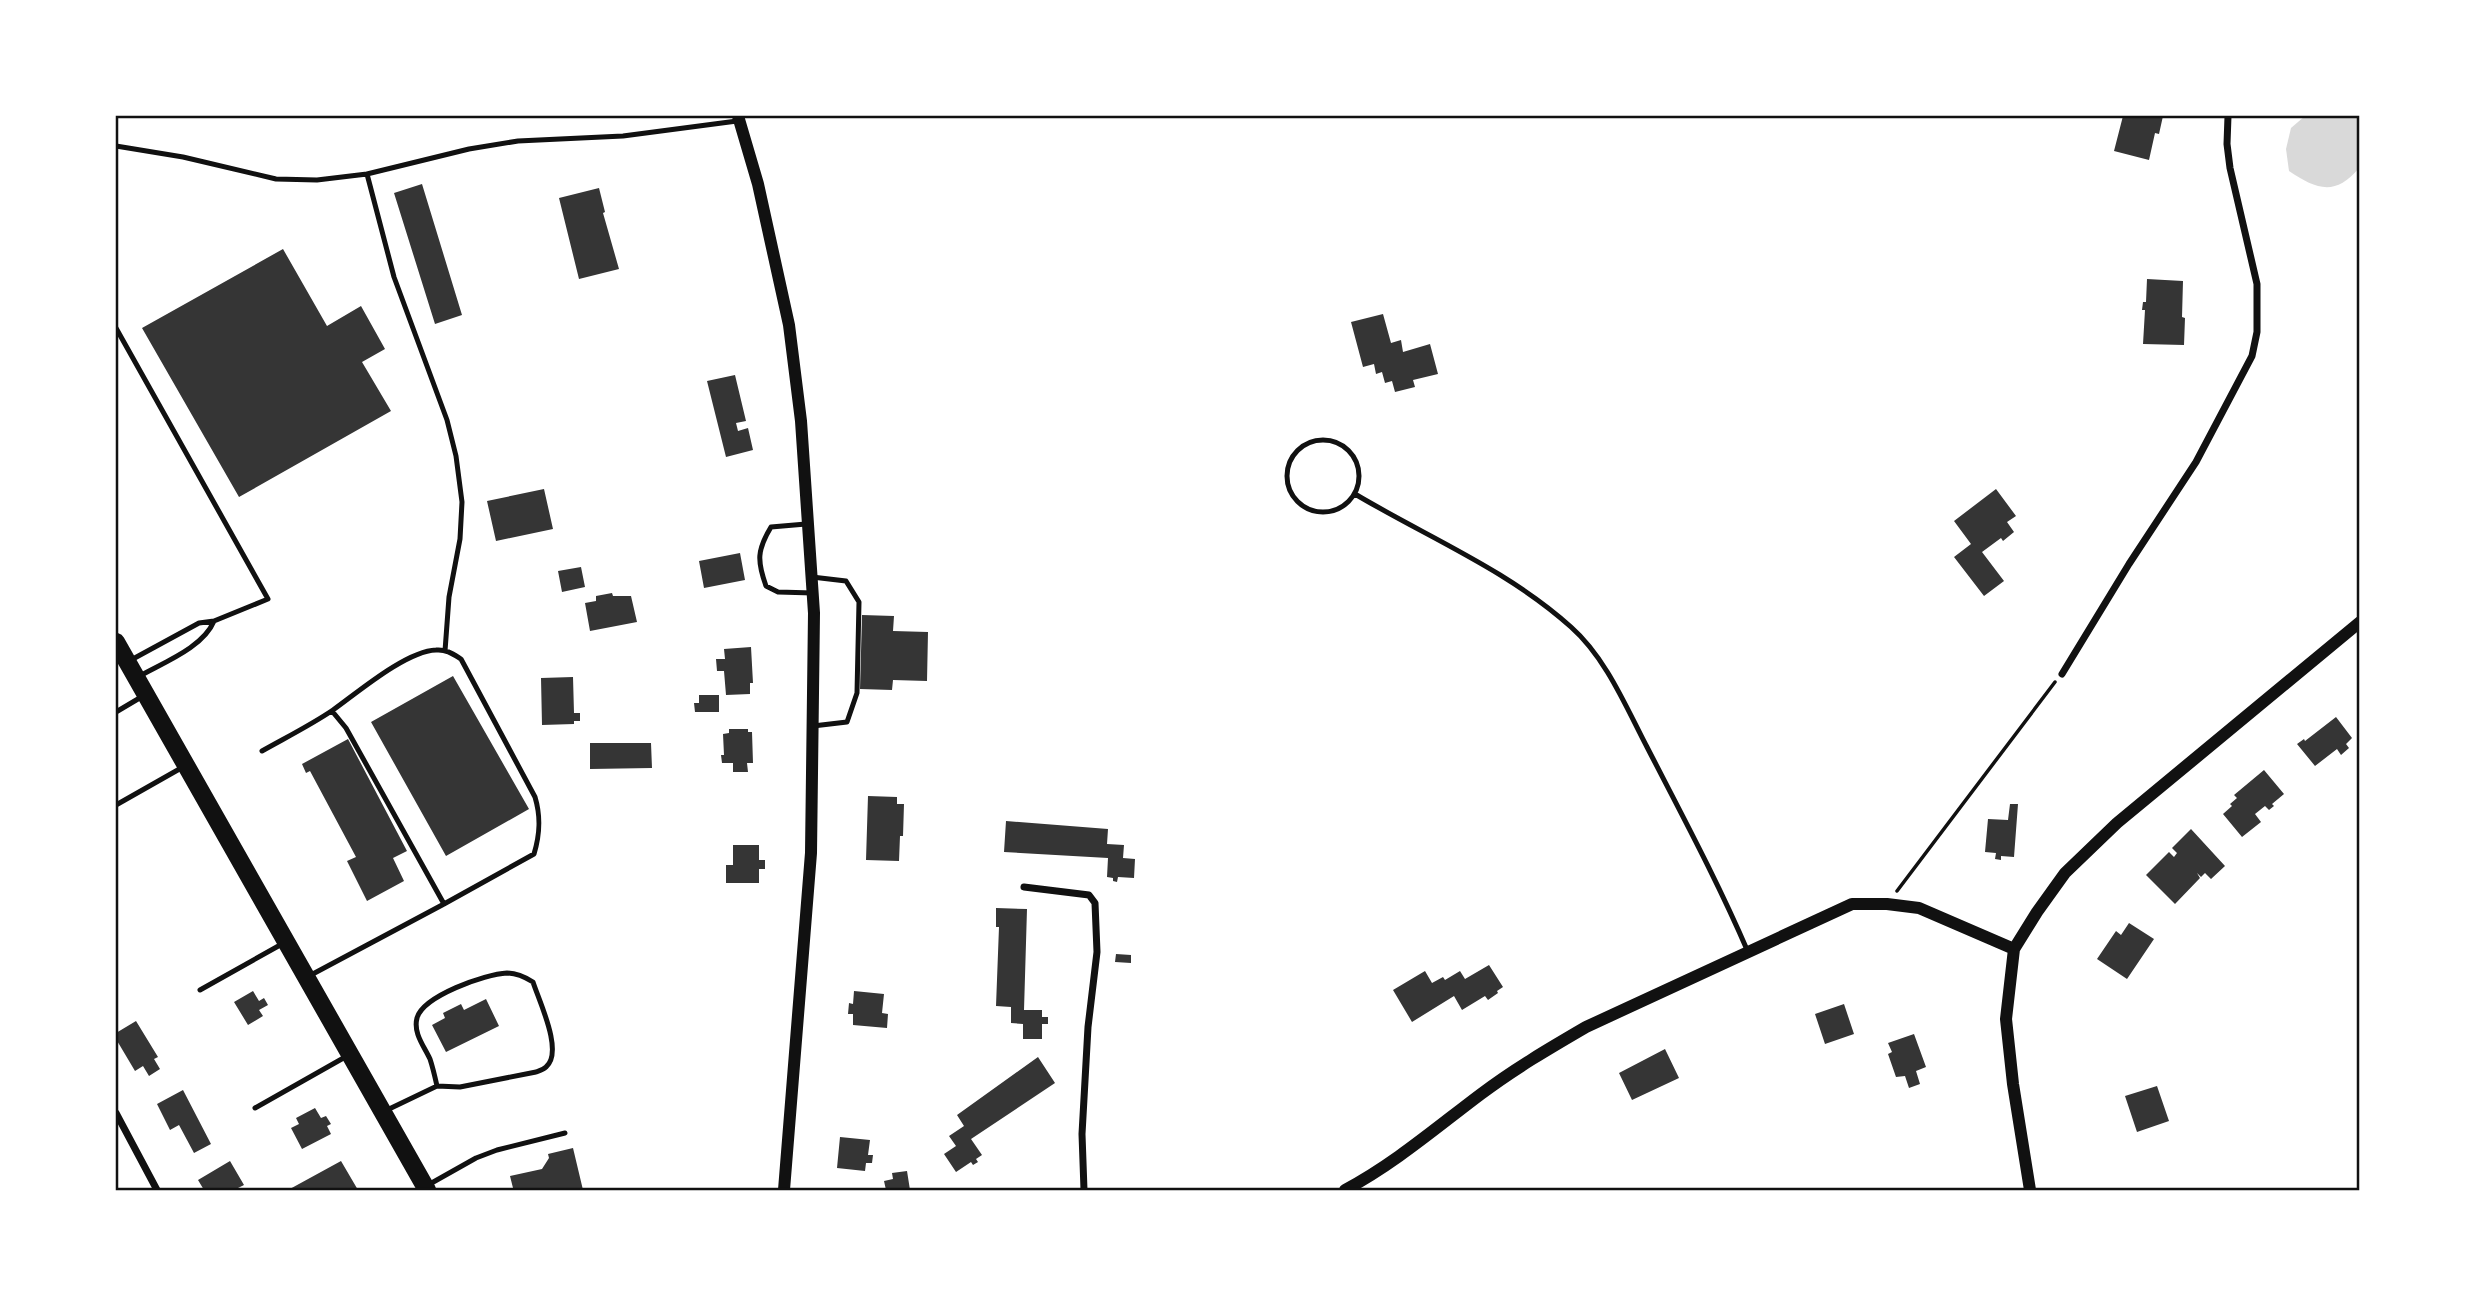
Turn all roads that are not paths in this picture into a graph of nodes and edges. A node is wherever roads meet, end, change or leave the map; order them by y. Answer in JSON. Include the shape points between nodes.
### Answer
{"nodes":[{"id":1,"x":2228,"y":116,"type":"edge"},
{"id":2,"x":739,"y":118,"type":"edge"},
{"id":3,"x":116,"y":146,"type":"edge"},
{"id":4,"x":367,"y":174,"type":"junction"},
{"id":5,"x":116,"y":327,"type":"edge"},
{"id":6,"x":1354,"y":494,"type":"junction"},
{"id":7,"x":809,"y":524,"type":"junction"},
{"id":8,"x":812,"y":577,"type":"junction"},
{"id":9,"x":813,"y":593,"type":"junction"},
{"id":10,"x":214,"y":621,"type":"junction"},
{"id":11,"x":2360,"y":622,"type":"edge"},
{"id":12,"x":116,"y":642,"type":"edge"},
{"id":13,"x":445,"y":651,"type":"junction"},
{"id":14,"x":126,"y":662,"type":"junction"},
{"id":15,"x":2062,"y":674,"type":"road end"},
{"id":16,"x":135,"y":678,"type":"junction"},
{"id":17,"x":144,"y":695,"type":"junction"},
{"id":18,"x":332,"y":711,"type":"junction"},
{"id":19,"x":116,"y":712,"type":"edge"},
{"id":20,"x":813,"y":726,"type":"junction"},
{"id":21,"x":262,"y":751,"type":"dead end"},
{"id":22,"x":184,"y":766,"type":"junction"},
{"id":23,"x":116,"y":803,"type":"edge"},
{"id":24,"x":1024,"y":887,"type":"dead end"},
{"id":25,"x":444,"y":904,"type":"junction"},
{"id":26,"x":285,"y":942,"type":"junction"},
{"id":27,"x":2014,"y":949,"type":"junction"},
{"id":28,"x":1748,"y":952,"type":"junction"},
{"id":29,"x":305,"y":978,"type":"junction"},
{"id":30,"x":200,"y":990,"type":"dead end"},
{"id":31,"x":349,"y":1055,"type":"junction"},
{"id":32,"x":437,"y":1086,"type":"junction"},
{"id":33,"x":255,"y":1108,"type":"dead end"},
{"id":34,"x":116,"y":1113,"type":"edge"},
{"id":35,"x":382,"y":1113,"type":"junction"},
{"id":36,"x":565,"y":1133,"type":"dead end"},
{"id":37,"x":426,"y":1189,"type":"edge"},
{"id":38,"x":157,"y":1191,"type":"edge"},
{"id":39,"x":783,"y":1191,"type":"edge"},
{"id":40,"x":1084,"y":1191,"type":"edge"},
{"id":41,"x":1345,"y":1191,"type":"edge"},
{"id":42,"x":2030,"y":1191,"type":"edge"}],
"edges":[{"from":1,"to":15,"type":"street","via":[[2230,168],[2257,285],[2252,356],[2196,462]]},
{"from":2,"to":4,"type":"lane","via":[[623,136],[506,143]]},
{"from":2,"to":7,"type":"street","via":[[789,325]]},
{"from":3,"to":4,"type":"lane","via":[[276,178],[317,180]]},
{"from":4,"to":13,"type":"lane","via":[[394,277],[456,456],[462,502],[460,538]]},
{"from":5,"to":10,"type":"lane","via":[[268,598]]},
{"from":6,"to":6,"type":"lane","via":[[1359,466],[1345,446],[1321,439],[1299,448],[1287,469],[1287,481],[1298,502],[1308,509],[1331,511]]},
{"from":6,"to":28,"type":"lane","via":[[1519,587],[1588,644],[1613,681],[1720,887]]},
{"from":7,"to":8,"type":"street"},
{"from":7,"to":9,"type":"lane","via":[[771,527],[761,543],[759,566],[765,586],[778,592]]},
{"from":8,"to":9,"type":"street"},
{"from":8,"to":20,"type":"lane","via":[[846,581],[859,602],[857,694],[847,722]]},
{"from":9,"to":20,"type":"street"},
{"from":10,"to":14,"type":"lane","via":[[199,622]]},
{"from":10,"to":16,"type":"lane","via":[[209,633]]},
{"from":11,"to":27,"type":"street","via":[[2117,823],[2065,873]]},
{"from":12,"to":14,"type":"main road"},
{"from":13,"to":18,"type":"lane","via":[[423,653],[386,671]]},
{"from":13,"to":25,"type":"lane","via":[[461,659],[535,797],[540,834],[534,854]]},
{"from":14,"to":16,"type":"main road"},
{"from":16,"to":17,"type":"main road"},
{"from":17,"to":19,"type":"lane"},
{"from":17,"to":22,"type":"main road"},
{"from":18,"to":21,"type":"lane"},
{"from":18,"to":25,"type":"lane","via":[[346,728]]},
{"from":20,"to":39,"type":"street","via":[[811,853]]},
{"from":22,"to":23,"type":"lane"},
{"from":22,"to":26,"type":"main road"},
{"from":24,"to":40,"type":"street","via":[[1089,895],[1095,903],[1097,952],[1082,1134]]},
{"from":25,"to":29,"type":"lane"},
{"from":26,"to":29,"type":"main road"},
{"from":26,"to":30,"type":"lane"},
{"from":27,"to":28,"type":"street","via":[[1919,908],[1852,904]]},
{"from":27,"to":42,"type":"street","via":[[2006,1019]]},
{"from":28,"to":41,"type":"street","via":[[1544,1051]]},
{"from":29,"to":31,"type":"main road"},
{"from":31,"to":33,"type":"lane"},
{"from":31,"to":35,"type":"main road"},
{"from":32,"to":32,"type":"lane","via":[[460,1087],[546,1067],[554,1045],[533,982],[509,973],[487,976],[430,1001],[420,1010],[416,1031]]},
{"from":32,"to":35,"type":"lane"},
{"from":34,"to":38,"type":"street"},
{"from":35,"to":37,"type":"main road"},
{"from":36,"to":37,"type":"lane","via":[[476,1158]]}]}
